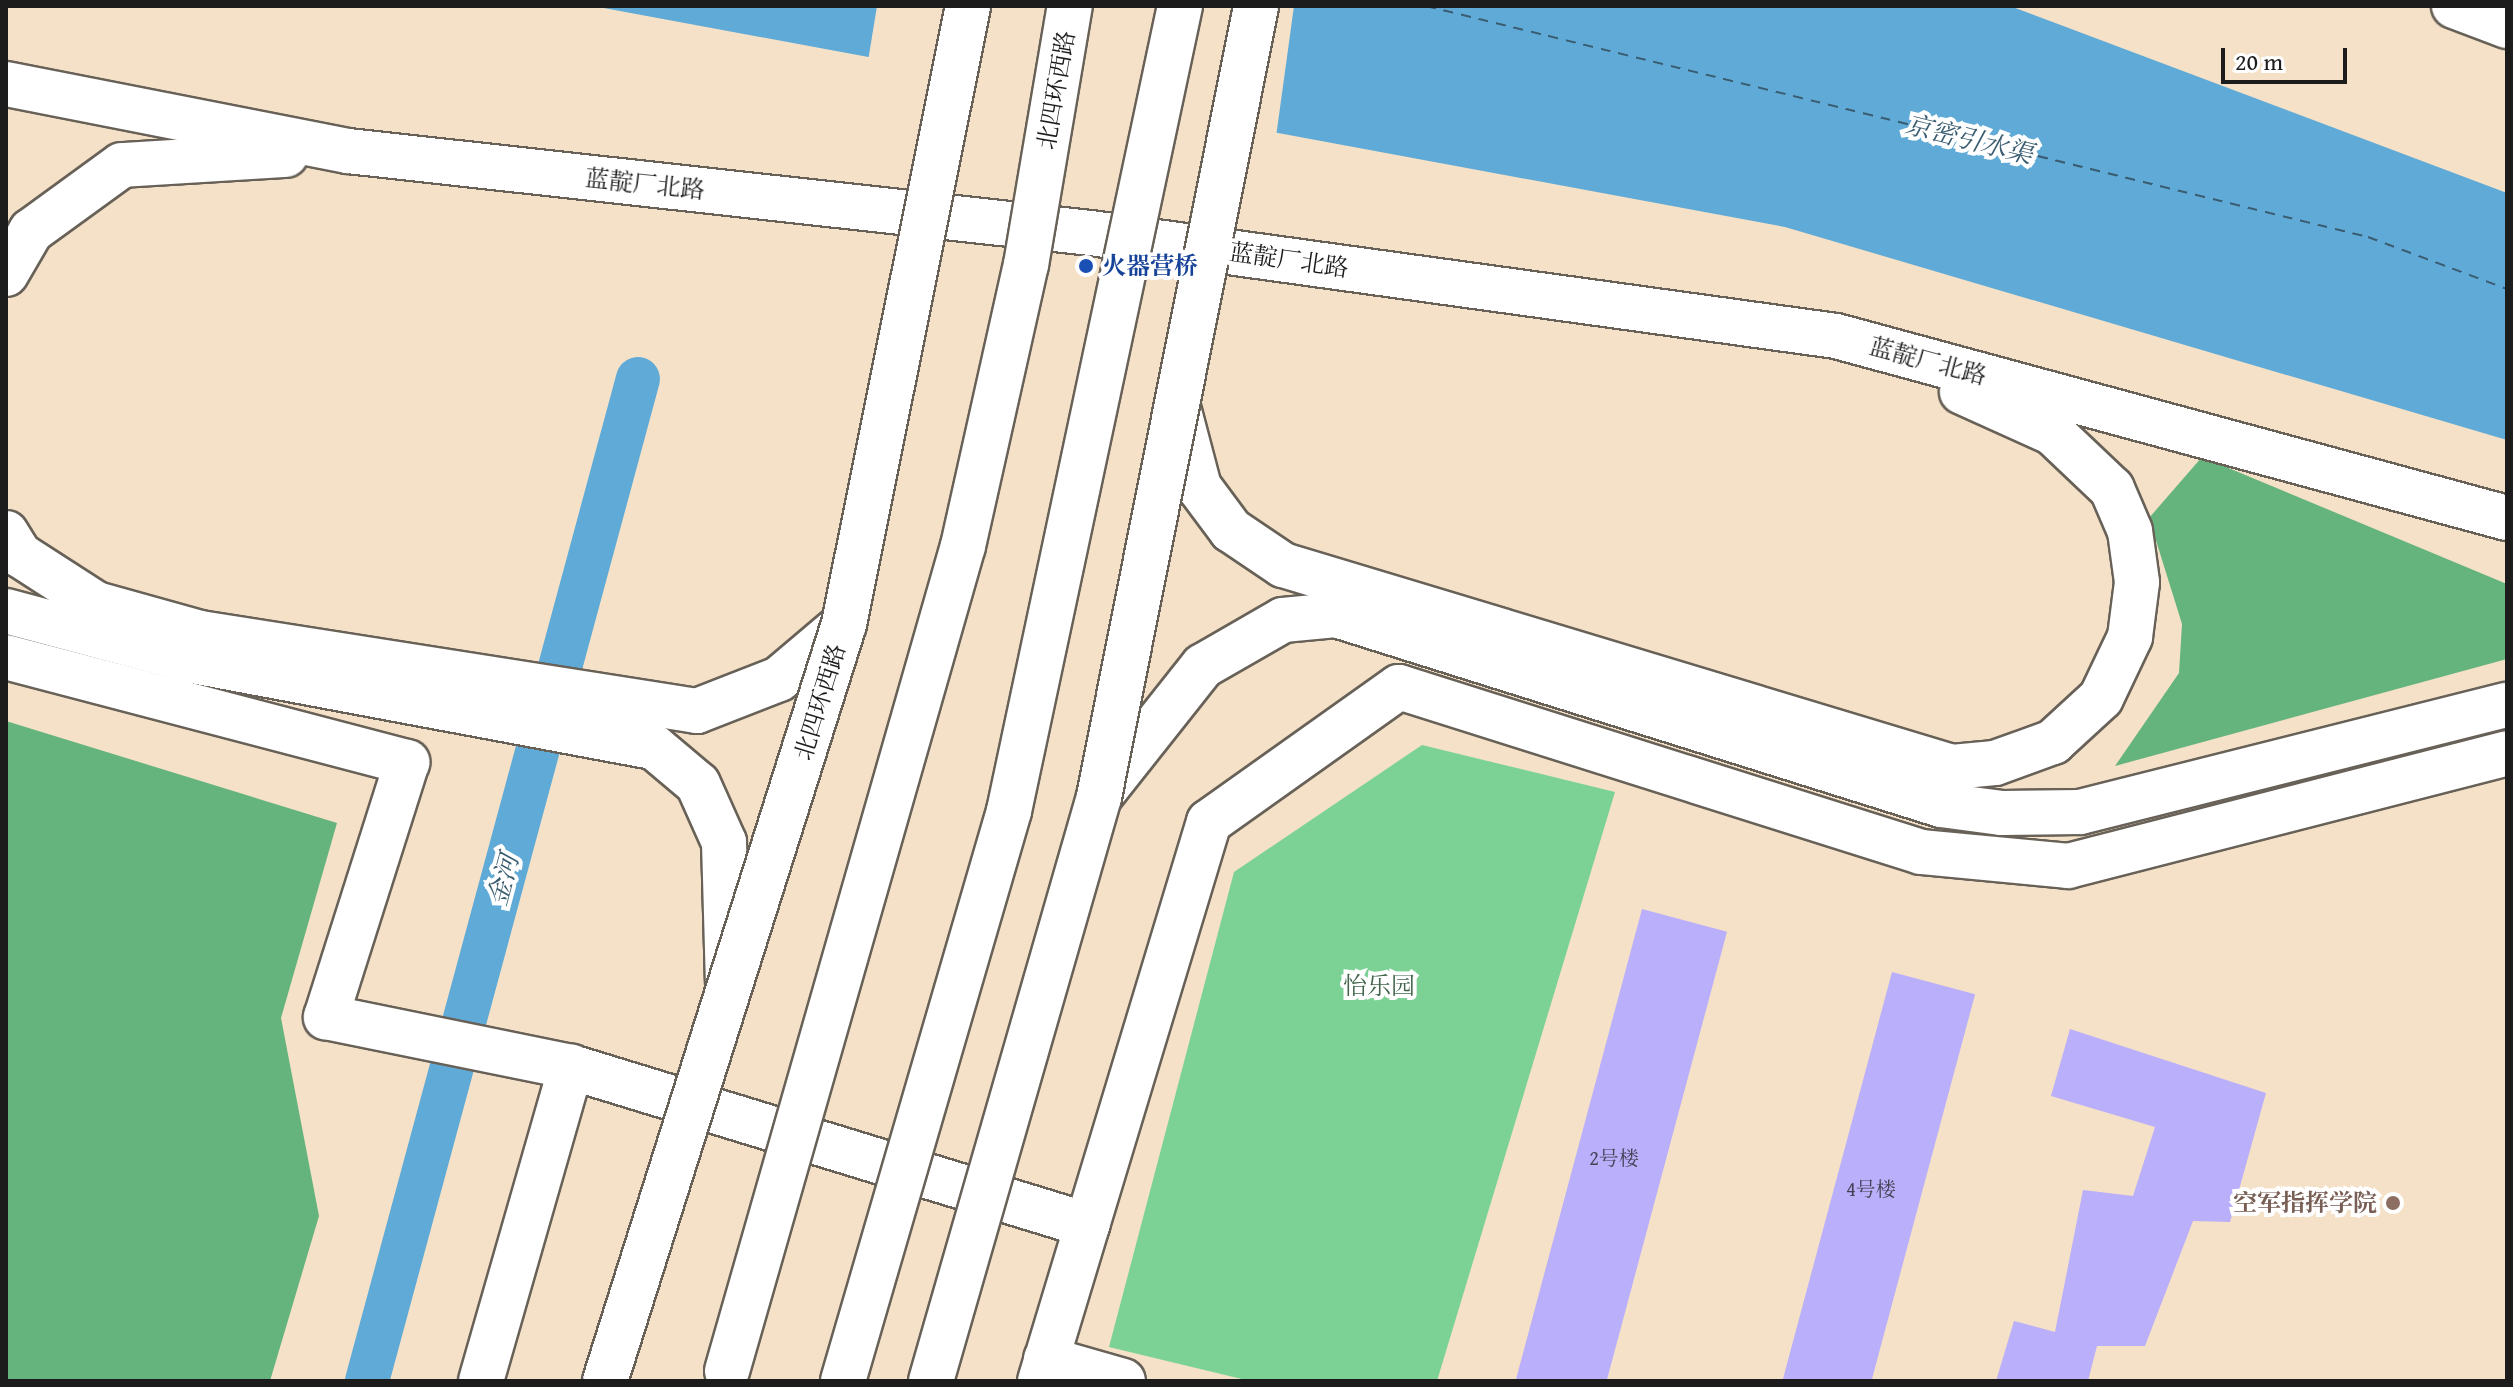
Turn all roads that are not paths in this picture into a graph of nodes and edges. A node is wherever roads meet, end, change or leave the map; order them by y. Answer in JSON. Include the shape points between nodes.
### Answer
{"nodes":[{"id":1,"x":968,"y":6,"type":"edge"},
{"id":2,"x":1070,"y":6,"type":"edge"},
{"id":3,"x":1180,"y":6,"type":"edge"},
{"id":4,"x":1256,"y":6,"type":"edge"},
{"id":5,"x":2454,"y":6,"type":"edge"},
{"id":6,"x":2507,"y":26,"type":"edge"},
{"id":7,"x":6,"y":84,"type":"edge"},
{"id":8,"x":348,"y":151,"type":"junction"},
{"id":9,"x":6,"y":274,"type":"edge"},
{"id":10,"x":1836,"y":336,"type":"junction"},
{"id":11,"x":1179,"y":411,"type":"junction"},
{"id":12,"x":2507,"y":518,"type":"edge"},
{"id":13,"x":6,"y":533,"type":"edge"},
{"id":14,"x":6,"y":611,"type":"edge"},
{"id":15,"x":844,"y":624,"type":"junction"},
{"id":16,"x":197,"y":647,"type":"junction"},
{"id":17,"x":6,"y":657,"type":"edge"},
{"id":18,"x":2507,"y":705,"type":"edge"},
{"id":19,"x":2507,"y":753,"type":"edge"},
{"id":20,"x":1099,"y":797,"type":"junction"},
{"id":21,"x":729,"y":1004,"type":"junction"},
{"id":22,"x":571,"y":1067,"type":"junction"},
{"id":23,"x":1087,"y":1225,"type":"junction"},
{"id":24,"x":1043,"y":1370,"type":"edge"},
{"id":25,"x":725,"y":1376,"type":"edge"},
{"id":26,"x":481,"y":1381,"type":"edge"},
{"id":27,"x":605,"y":1381,"type":"edge"},
{"id":28,"x":843,"y":1381,"type":"edge"},
{"id":29,"x":931,"y":1381,"type":"edge"},
{"id":30,"x":1123,"y":1381,"type":"edge"}],
"edges":[{"from":1,"to":15,"type":"main road","name":"北四环西路","bridge":true},
{"from":2,"to":25,"type":"main road","name":"北四环西路","bridge":true,"via":[[1026,265],[963,546]]},
{"from":3,"to":28,"type":"main road","bridge":true,"via":[[1009,811]]},
{"from":4,"to":11,"type":"main road","bridge":true},
{"from":5,"to":6,"type":"main road"},
{"from":7,"to":8,"type":"main road","name":"蓝靛厂北路"},
{"from":8,"to":9,"type":"main road","via":[[122,165],[31,231]]},
{"from":8,"to":10,"type":"main road","name":"蓝靛厂北路","via":[[1091,233]]},
{"from":10,"to":11,"type":"main road","via":[[2053,433],[2112,489],[2130,531],[2137,582],[2130,637],[2101,698],[2053,742],[1995,763],[1952,767],[1283,565],[1231,530],[1199,487]]},
{"from":10,"to":12,"type":"main road","name":"蓝靛厂北路"},
{"from":11,"to":20,"type":"main road","bridge":true},
{"from":13,"to":16,"type":"main road","via":[[20,555],[96,604]]},
{"from":14,"to":16,"type":"main road"},
{"from":15,"to":16,"type":"main road","via":[[779,679],[697,711]]},
{"from":15,"to":21,"type":"main road","name":"北四环西路","bridge":true},
{"from":16,"to":21,"type":"main road","bridge":true,"via":[[654,747],[698,784],[724,842]]},
{"from":17,"to":22,"type":"main road","via":[[407,762],[326,1017]]},
{"from":18,"to":20,"type":"main road","via":[[2080,812],[2002,813],[1941,805],[1336,615],[1283,620],[1203,666]]},
{"from":19,"to":23,"type":"main road","via":[[2068,866],[1921,852],[1399,687],[1209,822]]},
{"from":20,"to":29,"type":"main road","bridge":true},
{"from":21,"to":27,"type":"main road","name":"北四环西路","bridge":true},
{"from":22,"to":23,"type":"main road"},
{"from":22,"to":26,"type":"main road"},
{"from":23,"to":24,"type":"main road"},
{"from":24,"to":30,"type":"main road"}]}
